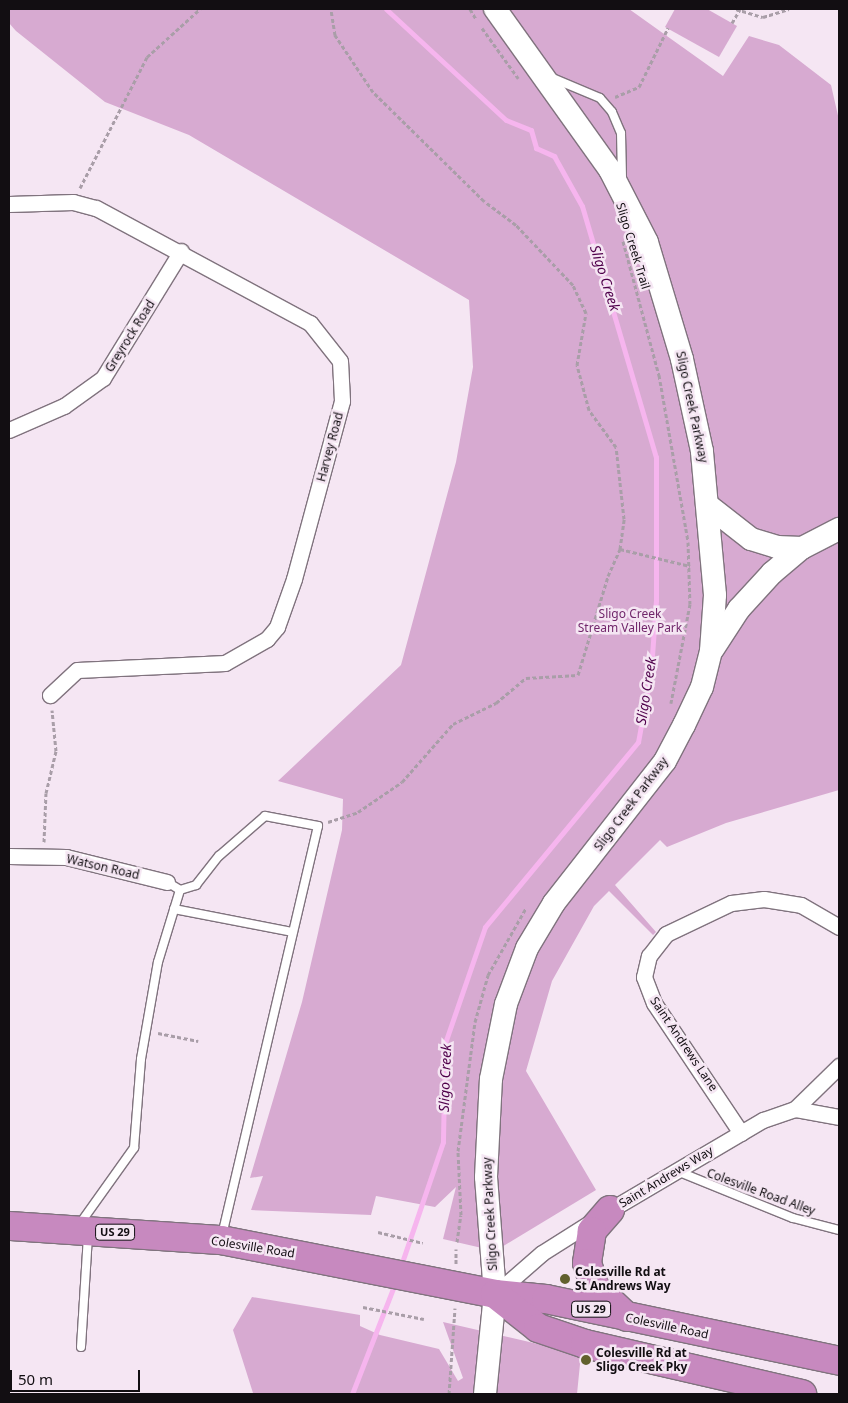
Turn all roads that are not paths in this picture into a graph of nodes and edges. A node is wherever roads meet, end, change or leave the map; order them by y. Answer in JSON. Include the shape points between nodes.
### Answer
{"nodes":[{"id":1,"x":495,"y":9,"type":"edge"},
{"id":2,"x":541,"y":74,"type":"junction"},
{"id":3,"x":622,"y":190,"type":"junction"},
{"id":4,"x":9,"y":204,"type":"edge"},
{"id":5,"x":181,"y":251,"type":"junction"},
{"id":6,"x":9,"y":430,"type":"edge"},
{"id":7,"x":710,"y":508,"type":"junction"},
{"id":8,"x":837,"y":532,"type":"edge"},
{"id":9,"x":802,"y":548,"type":"junction"},
{"id":10,"x":711,"y":652,"type":"junction"},
{"id":11,"x":50,"y":695,"type":"road end"},
{"id":12,"x":9,"y":856,"type":"edge"},
{"id":13,"x":173,"y":886,"type":"junction"},
{"id":14,"x":174,"y":909,"type":"junction"},
{"id":15,"x":839,"y":927,"type":"edge"},
{"id":16,"x":292,"y":932,"type":"junction"},
{"id":17,"x":839,"y":1066,"type":"edge"},
{"id":18,"x":795,"y":1109,"type":"junction"},
{"id":19,"x":839,"y":1117,"type":"edge"},
{"id":20,"x":741,"y":1133,"type":"junction"},
{"id":21,"x":677,"y":1170,"type":"junction"},
{"id":22,"x":610,"y":1210,"type":"junction"},
{"id":23,"x":9,"y":1226,"type":"edge"},
{"id":24,"x":83,"y":1229,"type":"junction"},
{"id":25,"x":839,"y":1230,"type":"edge"},
{"id":26,"x":222,"y":1240,"type":"junction"},
{"id":27,"x":495,"y":1294,"type":"junction"},
{"id":28,"x":628,"y":1318,"type":"junction"},
{"id":29,"x":81,"y":1347,"type":"dead end"},
{"id":30,"x":839,"y":1361,"type":"edge"},
{"id":31,"x":486,"y":1394,"type":"edge"},
{"id":32,"x":802,"y":1394,"type":"edge"}],
"edges":[{"from":1,"to":2,"type":"street","name":"Sligo Creek Parkway"},
{"from":2,"to":3,"type":"street","name":"Sligo Creek Parkway"},
{"from":2,"to":3,"type":"lane","via":[[583,88],[604,102],[621,132]]},
{"from":3,"to":7,"type":"street","name":"Sligo Creek Parkway","via":[[646,242],[682,359]]},
{"from":4,"to":5,"type":"street","name":"Harvey Road","via":[[73,202],[96,208]]},
{"from":5,"to":6,"type":"street","name":"Greyrock Road","via":[[103,378],[64,406]]},
{"from":5,"to":11,"type":"street","name":"Harvey Road","via":[[310,323],[340,361],[342,401],[294,579],[277,627],[240,658],[225,663],[77,670]]},
{"from":7,"to":9,"type":"street","via":[[751,539],[776,547]]},
{"from":7,"to":10,"type":"street","name":"Sligo Creek Parkway","via":[[715,595]]},
{"from":8,"to":9,"type":"street"},
{"from":9,"to":10,"type":"street","via":[[739,609]]},
{"from":10,"to":27,"type":"street","name":"Sligo Creek Parkway","via":[[702,687],[665,762],[554,903],[527,948],[506,1004],[491,1080],[486,1177]]},
{"from":12,"to":13,"type":"street","name":"Watson Road","via":[[66,857]]},
{"from":13,"to":14,"type":"lane"},
{"from":13,"to":16,"type":"lane","via":[[196,884],[219,856],[265,816],[318,826]]},
{"from":14,"to":16,"type":"lane"},
{"from":14,"to":24,"type":"lane","via":[[158,962],[141,1059],[134,1148]]},
{"from":15,"to":20,"type":"street","name":"Saint Andrews Lane","via":[[801,905],[764,899],[731,903],[666,934],[649,956],[644,977],[654,1003]]},
{"from":16,"to":26,"type":"lane"},
{"from":17,"to":18,"type":"street","name":"Saint Andrews Way"},
{"from":18,"to":19,"type":"street"},
{"from":18,"to":20,"type":"street","name":"Saint Andrews Way"},
{"from":20,"to":21,"type":"street","name":"Saint Andrews Way"},
{"from":21,"to":22,"type":"street","name":"Saint Andrews Way"},
{"from":21,"to":25,"type":"lane","name":"Colesville Road Alley","via":[[793,1218]]},
{"from":22,"to":27,"type":"street","name":"Saint Andrews Way","via":[[542,1253]]},
{"from":22,"to":28,"type":"highway","via":[[592,1231],[587,1263],[596,1287]]},
{"from":23,"to":24,"type":"highway","name":"Colesville Road","number":"US 29"},
{"from":24,"to":26,"type":"highway","name":"Colesville Road","number":"US 29"},
{"from":24,"to":29,"type":"lane"},
{"from":26,"to":27,"type":"highway","name":"Colesville Road","number":"US 29","via":[[374,1267]]},
{"from":27,"to":28,"type":"highway","name":"Colesville Road","number":"US 29","via":[[546,1299]]},
{"from":27,"to":31,"type":"street","name":"Sligo Creek Parkway"},
{"from":27,"to":32,"type":"highway","name":"Colesville Road","number":"US 29","via":[[538,1328],[585,1344]]},
{"from":28,"to":30,"type":"highway","name":"Colesville Road","number":"US 29"}]}
